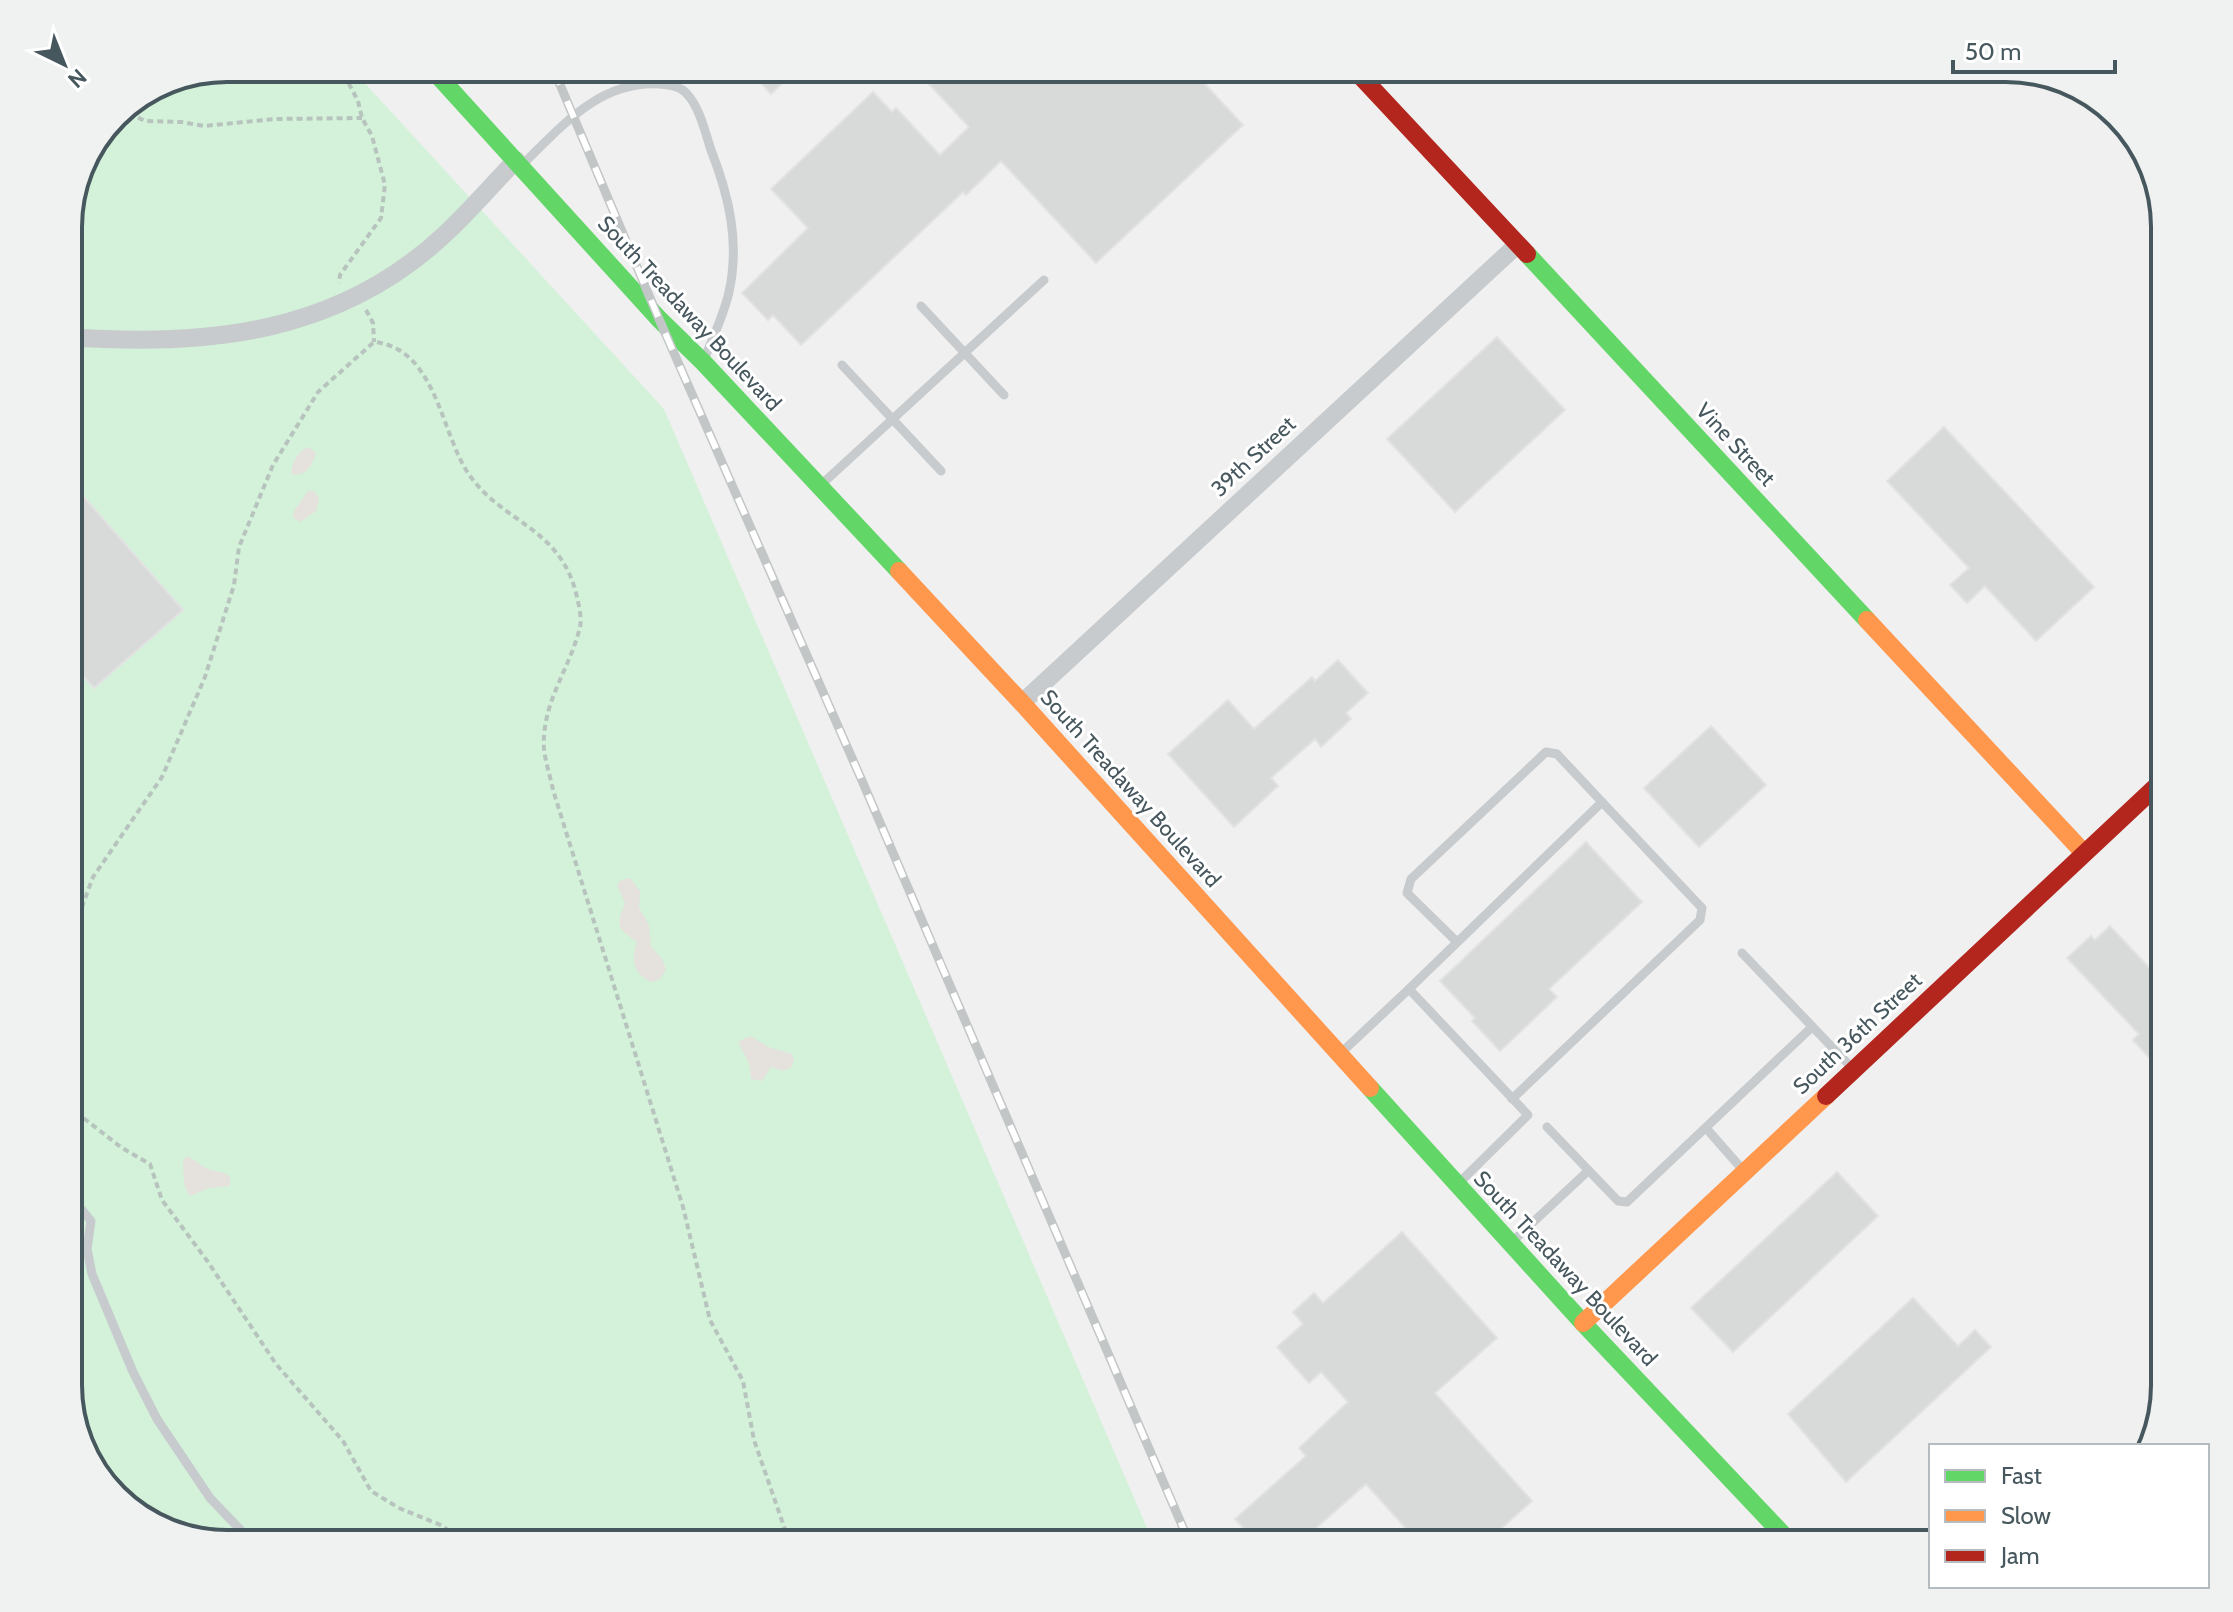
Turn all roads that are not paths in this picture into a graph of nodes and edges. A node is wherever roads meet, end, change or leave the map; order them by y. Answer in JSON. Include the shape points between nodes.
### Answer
{"nodes":[{"id":1,"x":444,"y":82,"type":"edge"},
{"id":2,"x":1366,"y":82,"type":"edge"},
{"id":3,"x":518,"y":163,"type":"junction"},
{"id":4,"x":1517,"y":245,"type":"junction"},
{"id":5,"x":1044,"y":280,"type":"dead end"},
{"id":6,"x":921,"y":306,"type":"dead end"},
{"id":7,"x":82,"y":338,"type":"edge"},
{"id":8,"x":965,"y":353,"type":"junction"},
{"id":9,"x":703,"y":362,"type":"junction"},
{"id":10,"x":842,"y":365,"type":"dead end"},
{"id":11,"x":1004,"y":395,"type":"dead end"},
{"id":12,"x":893,"y":419,"type":"junction"},
{"id":13,"x":941,"y":471,"type":"dead end"},
{"id":14,"x":819,"y":486,"type":"junction"},
{"id":15,"x":1022,"y":703,"type":"junction"},
{"id":16,"x":2151,"y":791,"type":"edge"},
{"id":17,"x":1602,"y":802,"type":"junction"},
{"id":18,"x":2084,"y":853,"type":"junction"},
{"id":19,"x":1457,"y":942,"type":"junction"},
{"id":20,"x":1742,"y":953,"type":"dead end"},
{"id":21,"x":1409,"y":989,"type":"junction"},
{"id":22,"x":1812,"y":1027,"type":"junction"},
{"id":23,"x":1340,"y":1054,"type":"junction"},
{"id":24,"x":1853,"y":1070,"type":"junction"},
{"id":25,"x":1512,"y":1099,"type":"junction"},
{"id":26,"x":1547,"y":1127,"type":"dead end"},
{"id":27,"x":1706,"y":1128,"type":"junction"},
{"id":28,"x":1588,"y":1171,"type":"junction"},
{"id":29,"x":1745,"y":1171,"type":"junction"},
{"id":30,"x":1457,"y":1184,"type":"junction"},
{"id":31,"x":82,"y":1210,"type":"edge"},
{"id":32,"x":1511,"y":1243,"type":"junction"},
{"id":33,"x":1583,"y":1323,"type":"junction"},
{"id":34,"x":241,"y":1530,"type":"edge"},
{"id":35,"x":1779,"y":1530,"type":"edge"}],
"edges":[{"from":1,"to":3,"type":"main road","name":"South Treadaway Boulevard"},
{"from":2,"to":4,"type":"main road","name":"Vine Street"},
{"from":3,"to":7,"type":"street","via":[[443,236],[390,277],[339,306],[262,330],[173,341]]},
{"from":3,"to":9,"type":"main road","name":"South Treadaway Boulevard"},
{"from":3,"to":9,"type":"lane","via":[[608,92],[650,83],[684,90],[715,159],[732,222],[729,296]]},
{"from":4,"to":15,"type":"street","name":"39th Street"},
{"from":4,"to":18,"type":"main road","name":"Vine Street"},
{"from":5,"to":8,"type":"lane"},
{"from":6,"to":8,"type":"lane"},
{"from":8,"to":11,"type":"lane"},
{"from":8,"to":12,"type":"lane"},
{"from":9,"to":14,"type":"main road","name":"South Treadaway Boulevard"},
{"from":10,"to":12,"type":"lane"},
{"from":12,"to":13,"type":"lane"},
{"from":12,"to":14,"type":"lane"},
{"from":14,"to":15,"type":"main road","name":"South Treadaway Boulevard"},
{"from":15,"to":23,"type":"main road","name":"South Treadaway Boulevard"},
{"from":16,"to":18,"type":"main road","name":"South 36th Street"},
{"from":17,"to":19,"type":"lane"},
{"from":17,"to":19,"type":"lane","via":[[1557,754],[1546,752],[1411,879],[1407,893]]},
{"from":17,"to":25,"type":"lane","via":[[1702,908],[1700,920]]},
{"from":18,"to":24,"type":"main road","name":"South 36th Street"},
{"from":19,"to":21,"type":"lane"},
{"from":20,"to":22,"type":"lane"},
{"from":21,"to":23,"type":"lane"},
{"from":21,"to":25,"type":"lane"},
{"from":22,"to":24,"type":"lane"},
{"from":22,"to":27,"type":"lane"},
{"from":23,"to":30,"type":"main road","name":"South Treadaway Boulevard"},
{"from":24,"to":29,"type":"main road","name":"South 36th Street"},
{"from":25,"to":30,"type":"lane","via":[[1528,1115]]},
{"from":26,"to":28,"type":"lane"},
{"from":27,"to":28,"type":"lane","via":[[1627,1202],[1618,1201]]},
{"from":27,"to":29,"type":"lane"},
{"from":28,"to":32,"type":"lane"},
{"from":29,"to":33,"type":"main road","name":"South 36th Street"},
{"from":30,"to":32,"type":"main road","name":"South Treadaway Boulevard"},
{"from":31,"to":34,"type":"lane","via":[[91,1221],[87,1249],[92,1274],[133,1372],[157,1419],[210,1498]]},
{"from":32,"to":33,"type":"main road","name":"South Treadaway Boulevard"},
{"from":33,"to":35,"type":"main road","name":"South Treadaway Boulevard"}]}
